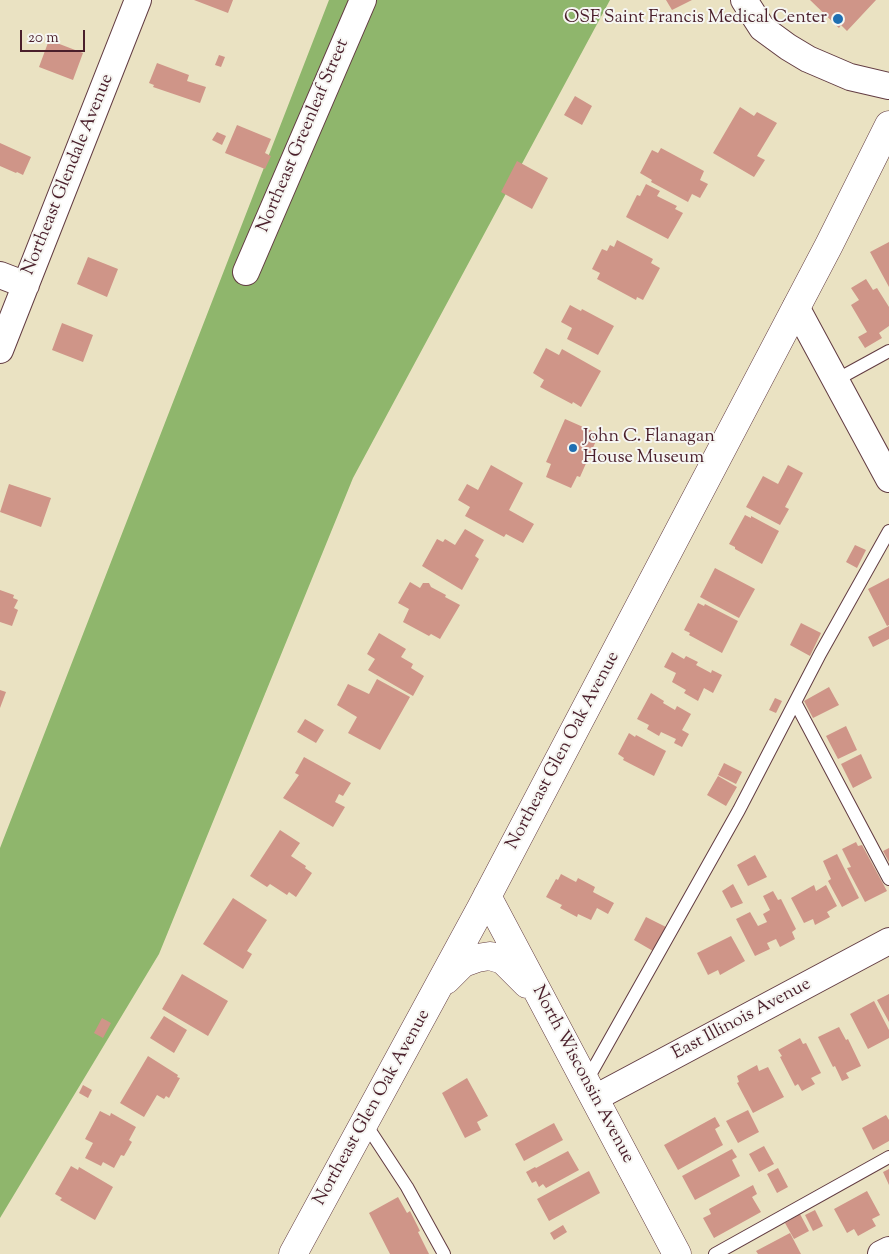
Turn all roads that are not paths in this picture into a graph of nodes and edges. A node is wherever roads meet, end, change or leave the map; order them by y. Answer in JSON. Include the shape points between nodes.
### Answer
{"nodes":[{"id":1,"x":138,"y":0,"type":"edge"},
{"id":2,"x":363,"y":0,"type":"edge"},
{"id":3,"x":744,"y":0,"type":"edge"},
{"id":4,"x":889,"y":86,"type":"edge"},
{"id":5,"x":889,"y":125,"type":"edge"},
{"id":6,"x":889,"y":169,"type":"edge"},
{"id":7,"x":829,"y":245,"type":"junction"},
{"id":8,"x":246,"y":272,"type":"dead end"},
{"id":9,"x":0,"y":275,"type":"edge"},
{"id":10,"x":26,"y":285,"type":"junction"},
{"id":11,"x":796,"y":306,"type":"junction"},
{"id":12,"x":0,"y":350,"type":"edge"},
{"id":13,"x":889,"y":351,"type":"edge"},
{"id":14,"x":836,"y":380,"type":"junction"},
{"id":15,"x":889,"y":479,"type":"edge"},
{"id":16,"x":889,"y":530,"type":"edge"},
{"id":17,"x":795,"y":702,"type":"junction"},
{"id":18,"x":889,"y":879,"type":"edge"},
{"id":19,"x":487,"y":896,"type":"junction"},
{"id":20,"x":889,"y":941,"type":"edge"},
{"id":21,"x":432,"y":999,"type":"junction"},
{"id":22,"x":558,"y":1028,"type":"junction"},
{"id":23,"x":591,"y":1090,"type":"junction"},
{"id":24,"x":365,"y":1123,"type":"junction"},
{"id":25,"x":889,"y":1157,"type":"edge"},
{"id":26,"x":889,"y":1250,"type":"edge"},
{"id":27,"x":293,"y":1254,"type":"edge"},
{"id":28,"x":444,"y":1254,"type":"edge"},
{"id":29,"x":677,"y":1254,"type":"edge"},
{"id":30,"x":715,"y":1254,"type":"edge"},
{"id":31,"x":881,"y":1254,"type":"edge"}],
"edges":[{"from":1,"to":10,"type":"street","name":"Northeast Glendale Avenue"},
{"from":2,"to":8,"type":"street","name":"Northeast Greenleaf Street"},
{"from":3,"to":4,"type":"street","via":[[762,28],[808,59],[850,77]]},
{"from":5,"to":7,"type":"street","name":"Northeast Glen Oak Avenue"},
{"from":6,"to":7,"type":"street","name":"Northeast Glen Oak Avenue"},
{"from":7,"to":11,"type":"street","name":"Northeast Glen Oak Avenue"},
{"from":9,"to":10,"type":"street"},
{"from":10,"to":12,"type":"street","name":"Northeast Glendale Avenue"},
{"from":11,"to":14,"type":"street"},
{"from":11,"to":19,"type":"street","name":"Northeast Glen Oak Avenue"},
{"from":13,"to":14,"type":"lane"},
{"from":14,"to":15,"type":"street"},
{"from":16,"to":17,"type":"lane"},
{"from":17,"to":18,"type":"lane"},
{"from":17,"to":23,"type":"lane"},
{"from":19,"to":21,"type":"street","name":"Northeast Glen Oak Avenue"},
{"from":19,"to":22,"type":"street","name":"North Wisconsin Avenue"},
{"from":20,"to":23,"type":"street","name":"East Illinois Avenue"},
{"from":21,"to":22,"type":"street","via":[[459,966],[492,956],[503,960],[520,976]]},
{"from":21,"to":24,"type":"street","name":"Northeast Glen Oak Avenue"},
{"from":22,"to":23,"type":"street","name":"North Wisconsin Avenue"},
{"from":23,"to":29,"type":"street","name":"North Wisconsin Avenue"},
{"from":24,"to":27,"type":"street","name":"Northeast Glen Oak Avenue"},
{"from":24,"to":28,"type":"lane"},
{"from":25,"to":30,"type":"lane"},
{"from":26,"to":31,"type":"street"}]}
